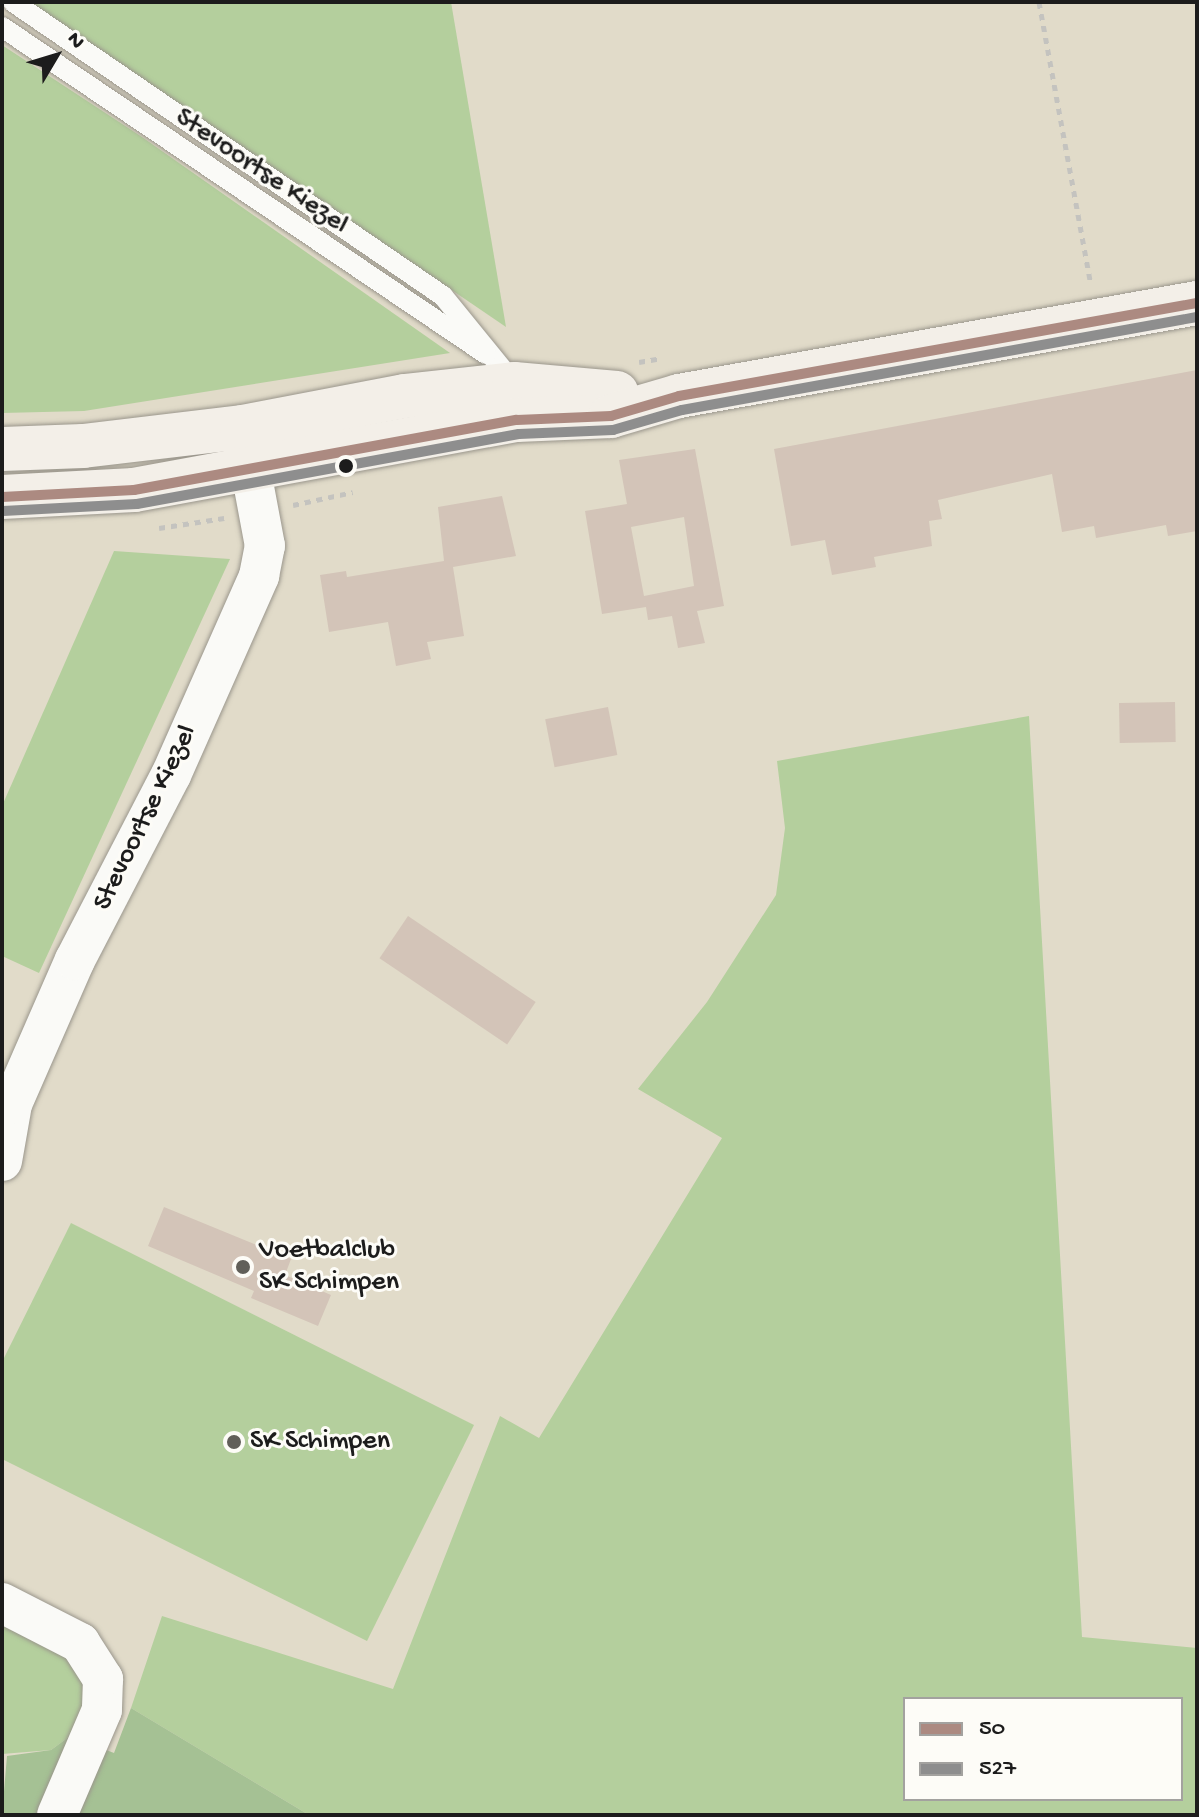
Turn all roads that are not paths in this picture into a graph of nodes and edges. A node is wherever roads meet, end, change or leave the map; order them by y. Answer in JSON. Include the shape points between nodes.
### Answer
{"nodes":[{"id":1,"x":13,"y":2,"type":"edge"},
{"id":2,"x":2,"y":27,"type":"edge"},
{"id":3,"x":1197,"y":303,"type":"edge"},
{"id":4,"x":508,"y":387,"type":"junction"},
{"id":5,"x":404,"y":396,"type":"junction"},
{"id":6,"x":242,"y":427,"type":"junction"},
{"id":7,"x":412,"y":442,"type":"junction"},
{"id":8,"x":2,"y":449,"type":"edge"},
{"id":9,"x":251,"y":472,"type":"junction"},
{"id":10,"x":2,"y":497,"type":"edge"},
{"id":11,"x":2,"y":1161,"type":"edge"},
{"id":12,"x":2,"y":1603,"type":"edge"},
{"id":13,"x":57,"y":1815,"type":"edge"}],
"edges":[{"from":1,"to":4,"type":"lane","name":"Stevoortse Kiezel","via":[[443,296]]},
{"from":2,"to":4,"type":"lane","name":"Stevoortse Kiezel"},
{"from":3,"to":4,"type":"main road","name":"Stevoortse Kiezel","via":[[679,396]]},
{"from":4,"to":5,"type":"main road","name":"Stevoortse Kiezel"},
{"from":4,"to":7,"type":"main road","name":"Stevoortse Kiezel"},
{"from":5,"to":6,"type":"main road","name":"Stevoortse Kiezel"},
{"from":5,"to":7,"type":"lane"},
{"from":6,"to":8,"type":"main road","name":"Stevoortse Kiezel","via":[[83,446]]},
{"from":6,"to":9,"type":"street","name":"Stevoortse Kiezel"},
{"from":7,"to":9,"type":"main road","name":"Stevoortse Kiezel"},
{"from":9,"to":10,"type":"main road","name":"Stevoortse Kiezel","via":[[134,490]]},
{"from":9,"to":11,"type":"street","name":"Stevoortse Kiezel","via":[[265,546],[259,576],[171,775],[69,975],[12,1104]]},
{"from":12,"to":13,"type":"street","via":[[80,1643],[103,1679],[102,1710]]}]}
